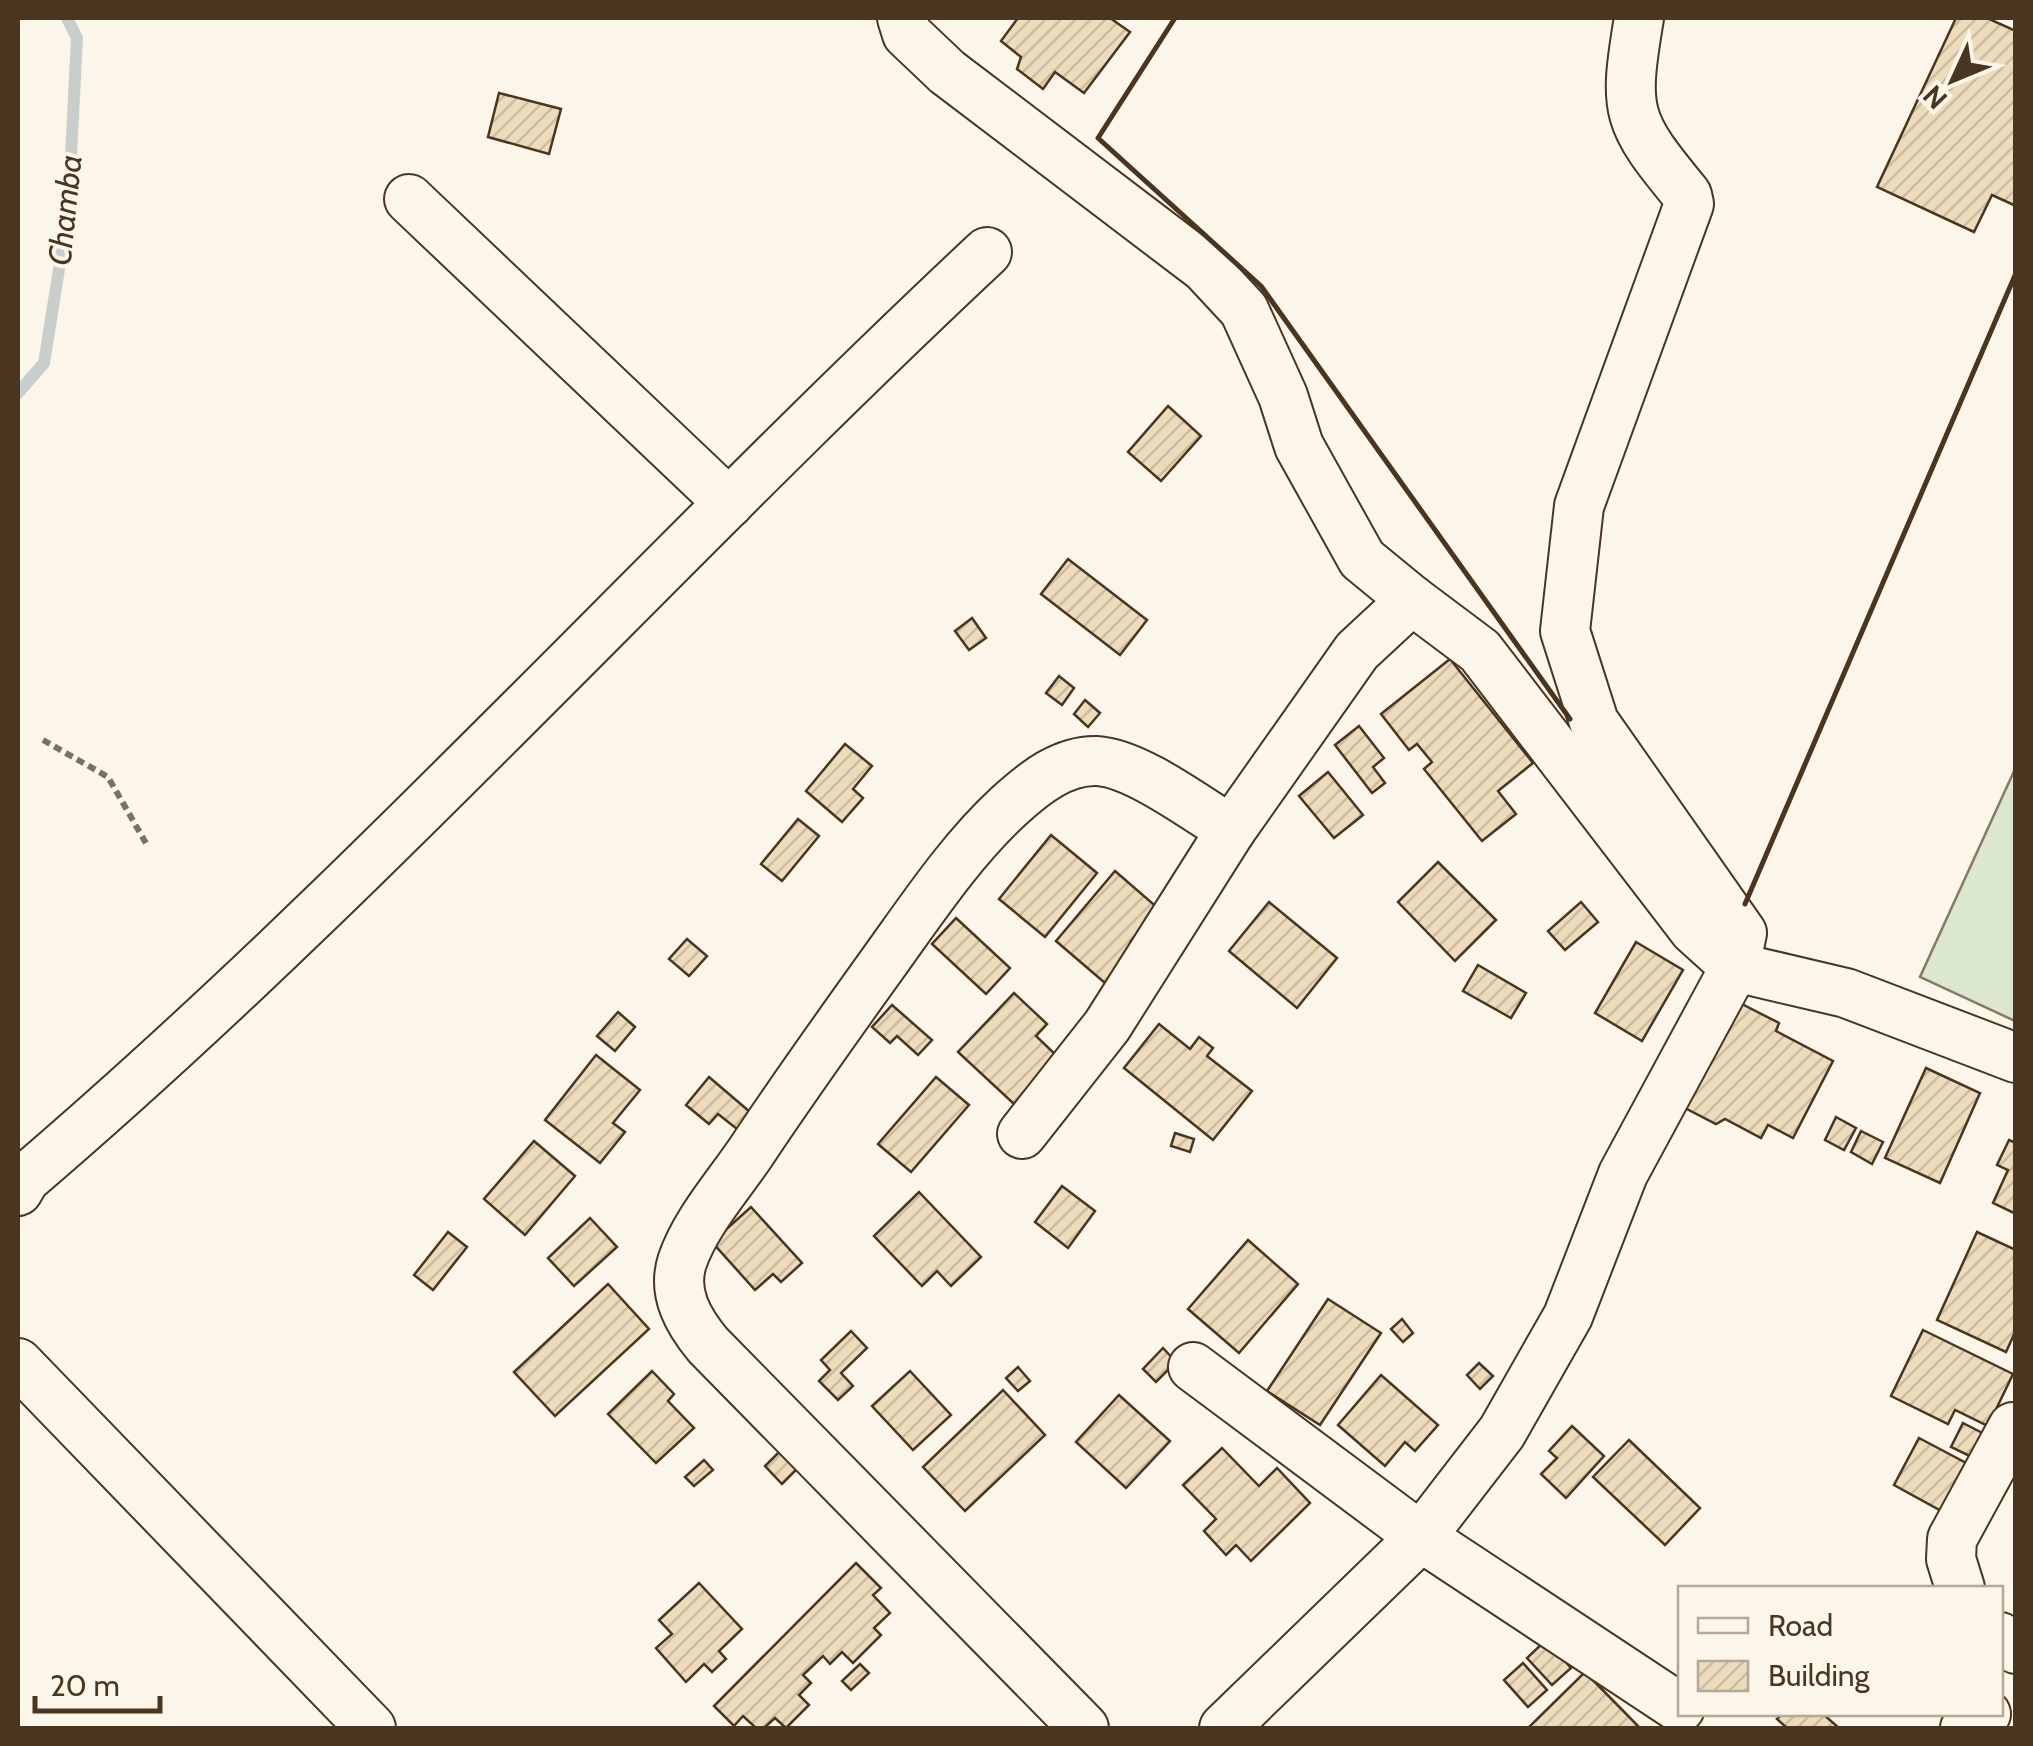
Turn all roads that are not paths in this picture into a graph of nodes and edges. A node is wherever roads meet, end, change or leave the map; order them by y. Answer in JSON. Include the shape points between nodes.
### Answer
{"nodes":[{"id":1,"x":902,"y":18,"type":"edge"},
{"id":2,"x":1640,"y":18,"type":"edge"},
{"id":3,"x":409,"y":199,"type":"dead end"},
{"id":4,"x":987,"y":252,"type":"dead end"},
{"id":5,"x":729,"y":502,"type":"junction"},
{"id":6,"x":1412,"y":600,"type":"junction"},
{"id":7,"x":1231,"y":830,"type":"junction"},
{"id":8,"x":1735,"y":967,"type":"junction"},
{"id":9,"x":2016,"y":1058,"type":"edge"},
{"id":10,"x":1022,"y":1134,"type":"dead end"},
{"id":11,"x":18,"y":1191,"type":"edge"},
{"id":12,"x":18,"y":1362,"type":"edge"},
{"id":13,"x":1193,"y":1367,"type":"dead end"},
{"id":14,"x":2013,"y":1427,"type":"edge"},
{"id":15,"x":1421,"y":1537,"type":"junction"},
{"id":16,"x":1959,"y":1586,"type":"edge"},
{"id":17,"x":1678,"y":1707,"type":"edge"},
{"id":18,"x":371,"y":1728,"type":"edge"},
{"id":19,"x":1084,"y":1728,"type":"edge"},
{"id":20,"x":1224,"y":1728,"type":"edge"}],
"edges":[{"from":1,"to":6,"type":"street","via":[[908,34],[948,72],[1229,291],[1244,310],[1299,446],[1338,520],[1362,558]]},
{"from":2,"to":8,"type":"street","via":[[1629,90],[1633,120],[1689,204],[1579,506],[1565,632],[1594,722],[1742,933]]},
{"from":3,"to":5,"type":"street"},
{"from":4,"to":5,"type":"street"},
{"from":5,"to":11,"type":"street","via":[[485,750],[178,1047]]},
{"from":6,"to":7,"type":"street","via":[[1357,652]]},
{"from":6,"to":8,"type":"street","via":[[1480,651],[1694,930]]},
{"from":7,"to":10,"type":"street","via":[[1107,1026]]},
{"from":7,"to":19,"type":"street","via":[[1145,776],[1098,761],[1047,774],[986,830],[920,912],[792,1090],[682,1263],[679,1291],[689,1322],[708,1345]]},
{"from":8,"to":9,"type":"street","via":[[1846,993]]},
{"from":8,"to":15,"type":"street","via":[[1623,1174],[1568,1316],[1502,1432]]},
{"from":12,"to":18,"type":"street"},
{"from":13,"to":15,"type":"street"},
{"from":14,"to":16,"type":"street","via":[[1952,1540]]},
{"from":15,"to":17,"type":"street"},
{"from":15,"to":20,"type":"street"}]}
